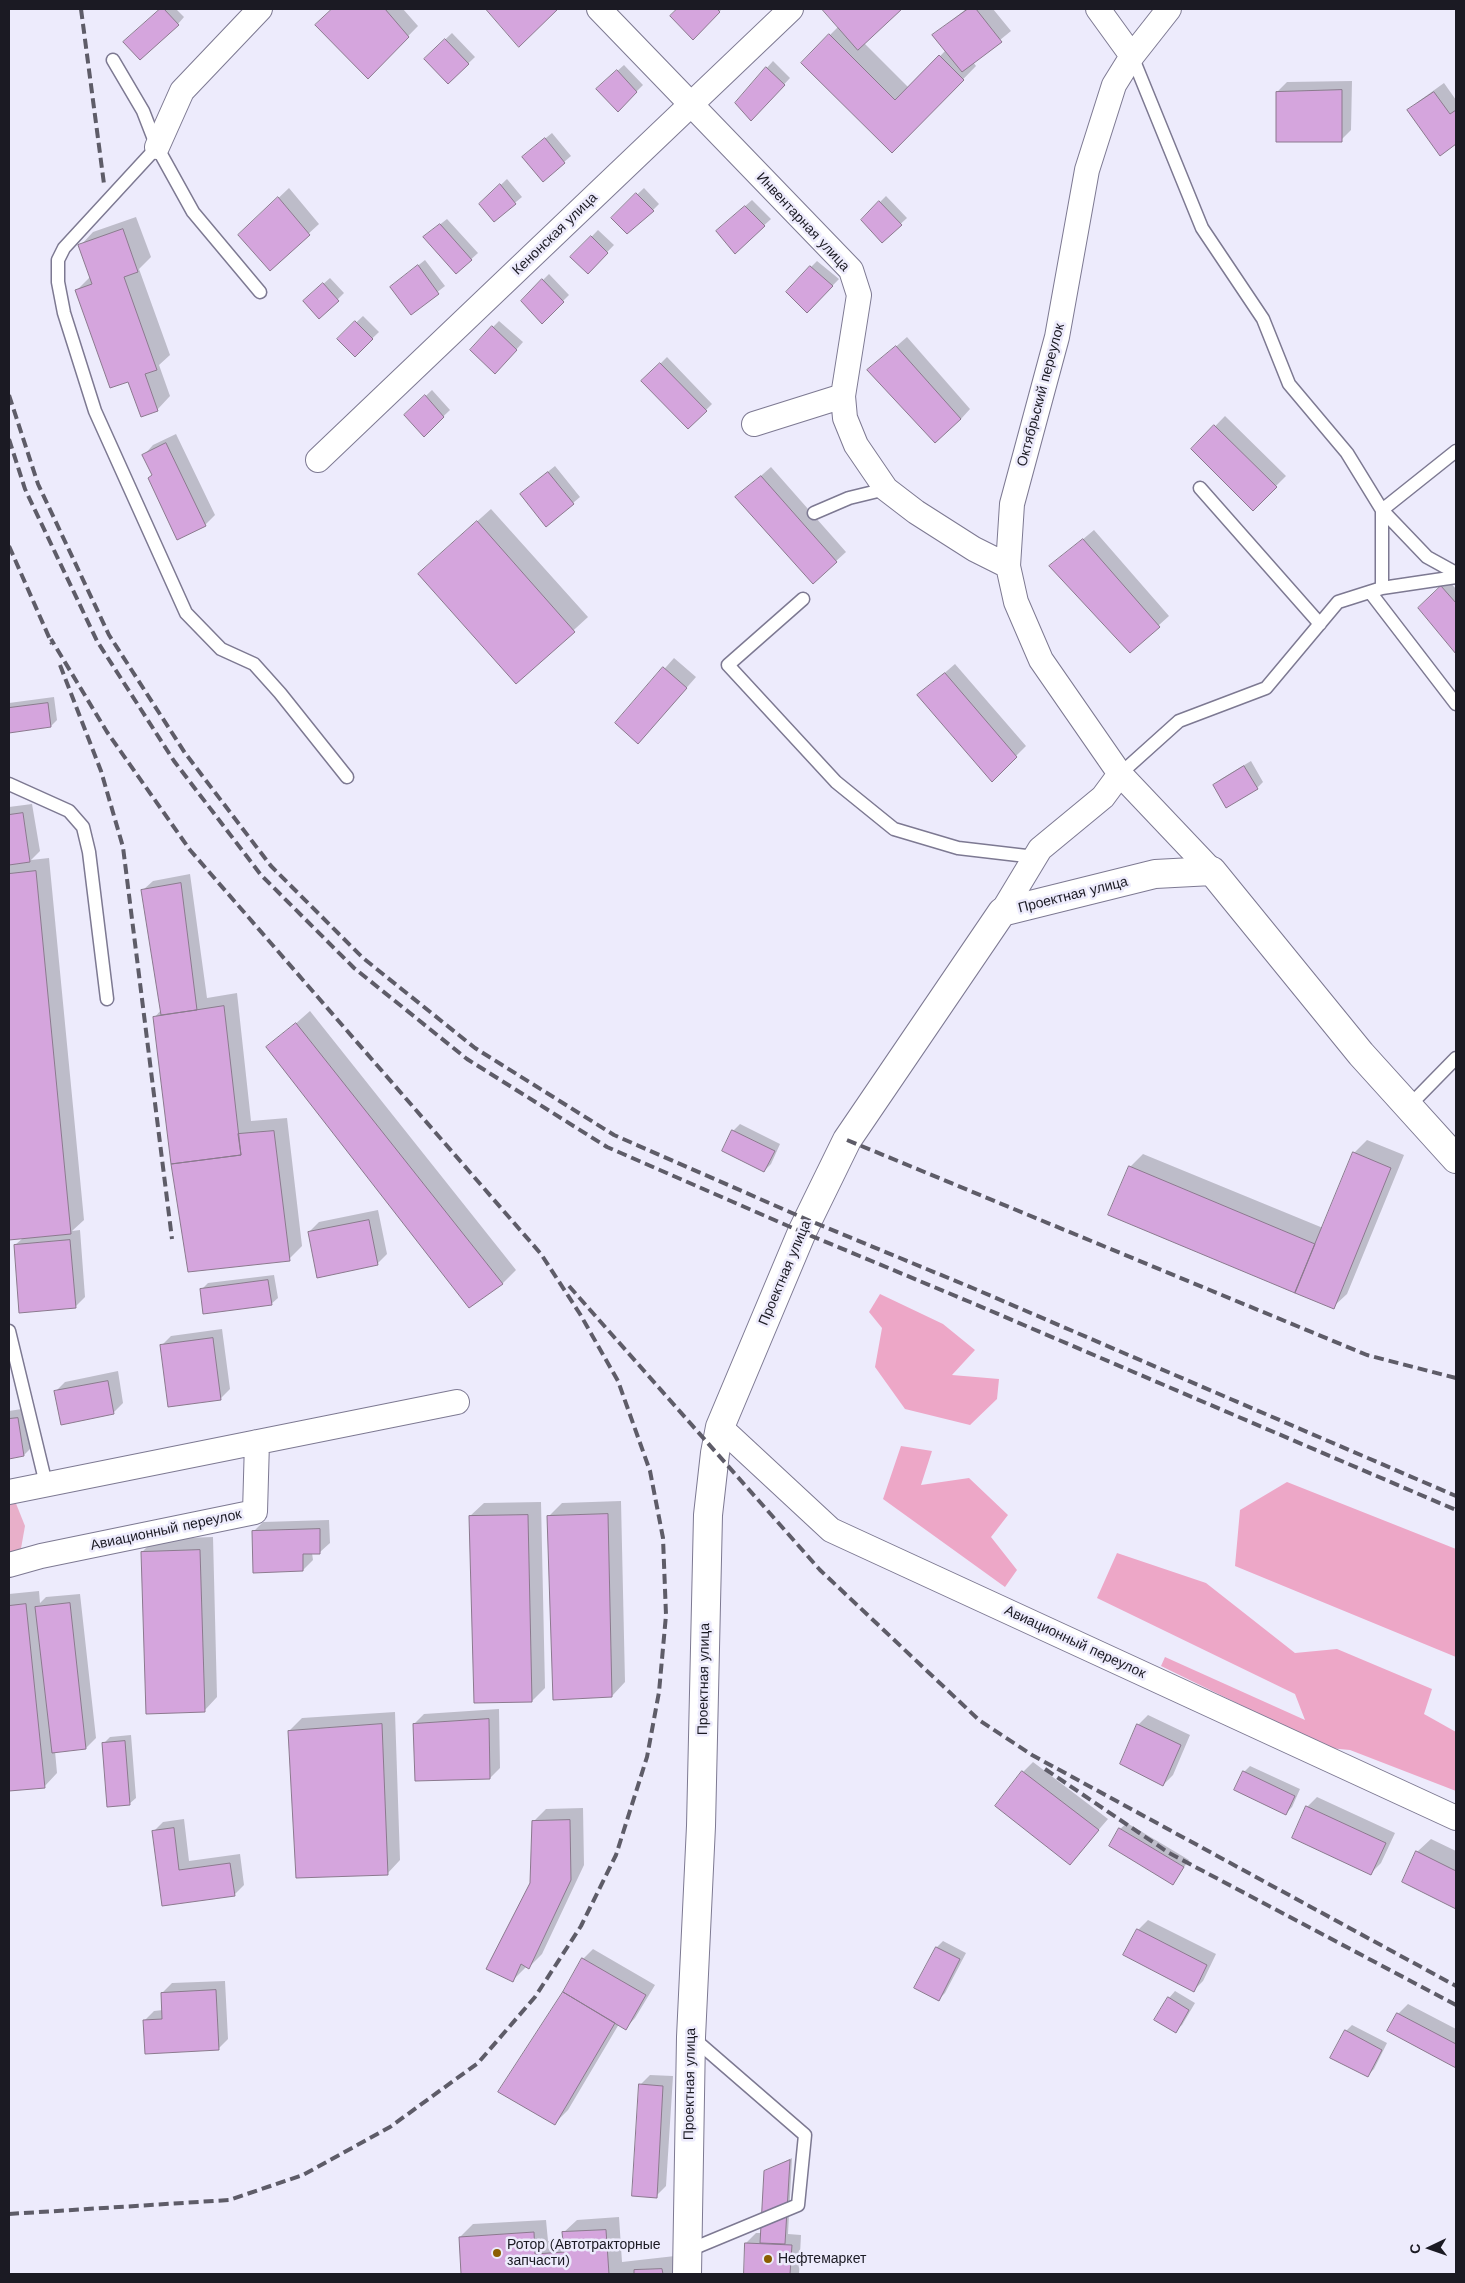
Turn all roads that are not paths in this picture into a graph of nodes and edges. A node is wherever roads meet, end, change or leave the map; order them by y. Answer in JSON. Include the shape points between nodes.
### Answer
{"nodes":[{"id":1,"x":260,"y":9,"type":"edge"},
{"id":2,"x":599,"y":9,"type":"edge"},
{"id":3,"x":791,"y":9,"type":"edge"},
{"id":4,"x":1169,"y":9,"type":"edge"},
{"id":5,"x":1103,"y":12,"type":"edge"},
{"id":6,"x":1132,"y":56,"type":"junction"},
{"id":7,"x":113,"y":60,"type":"dead end"},
{"id":8,"x":692,"y":104,"type":"junction"},
{"id":9,"x":157,"y":147,"type":"junction"},
{"id":10,"x":260,"y":292,"type":"dead end"},
{"id":11,"x":843,"y":396,"type":"junction"},
{"id":12,"x":754,"y":424,"type":"dead end"},
{"id":13,"x":1456,"y":451,"type":"edge"},
{"id":14,"x":318,"y":460,"type":"dead end"},
{"id":15,"x":1200,"y":488,"type":"dead end"},
{"id":16,"x":886,"y":489,"type":"junction"},
{"id":17,"x":1382,"y":510,"type":"junction"},
{"id":18,"x":814,"y":513,"type":"dead end"},
{"id":19,"x":1008,"y":566,"type":"junction"},
{"id":20,"x":1456,"y":573,"type":"edge"},
{"id":21,"x":1456,"y":577,"type":"edge"},
{"id":22,"x":1376,"y":590,"type":"junction"},
{"id":23,"x":802,"y":600,"type":"dead end"},
{"id":24,"x":1320,"y":624,"type":"junction"},
{"id":25,"x":1456,"y":704,"type":"edge"},
{"id":26,"x":1120,"y":774,"type":"junction"},
{"id":27,"x":347,"y":777,"type":"dead end"},
{"id":28,"x":9,"y":784,"type":"edge"},
{"id":29,"x":1035,"y":857,"type":"junction"},
{"id":30,"x":1212,"y":871,"type":"junction"},
{"id":31,"x":1002,"y":912,"type":"junction"},
{"id":32,"x":107,"y":998,"type":"dead end"},
{"id":33,"x":1456,"y":1058,"type":"edge"},
{"id":34,"x":1409,"y":1106,"type":"junction"},
{"id":35,"x":1456,"y":1159,"type":"edge"},
{"id":36,"x":9,"y":1331,"type":"edge"},
{"id":37,"x":457,"y":1402,"type":"dead end"},
{"id":38,"x":720,"y":1427,"type":"junction"},
{"id":39,"x":257,"y":1442,"type":"junction"},
{"id":40,"x":46,"y":1484,"type":"junction"},
{"id":41,"x":9,"y":1492,"type":"edge"},
{"id":42,"x":9,"y":1565,"type":"edge"},
{"id":43,"x":1456,"y":1818,"type":"edge"},
{"id":44,"x":691,"y":2036,"type":"junction"},
{"id":45,"x":687,"y":2263,"type":"edge"}],
"edges":[{"from":1,"to":9,"type":"street","via":[[182,91]]},
{"from":2,"to":8,"type":"street","name":"Инвентарная улица"},
{"from":3,"to":8,"type":"street","name":"Кенонская улица"},
{"from":4,"to":6,"type":"street","name":"Октябрьский переулок"},
{"from":5,"to":6,"type":"street"},
{"from":6,"to":17,"type":"lane","via":[[1202,228],[1263,319],[1289,384],[1347,453]]},
{"from":6,"to":19,"type":"street","name":"Октябрьский переулок","via":[[1114,85],[1087,170],[1057,337],[1012,504]]},
{"from":7,"to":9,"type":"lane","via":[[143,111]]},
{"from":8,"to":11,"type":"street","name":"Инвентарная улица","via":[[851,270],[860,295]]},
{"from":8,"to":14,"type":"street","name":"Кенонская улица"},
{"from":9,"to":10,"type":"lane","via":[[193,212]]},
{"from":9,"to":27,"type":"lane","via":[[64,248],[58,260],[58,282],[67,322],[95,411],[186,613],[221,649],[254,664]]},
{"from":11,"to":12,"type":"street"},
{"from":11,"to":16,"type":"street","name":"Инвентарная улица","via":[[845,418],[856,445]]},
{"from":13,"to":17,"type":"lane"},
{"from":15,"to":24,"type":"lane"},
{"from":16,"to":18,"type":"lane","via":[[849,498]]},
{"from":16,"to":19,"type":"street","name":"Инвентарная улица","via":[[974,549]]},
{"from":17,"to":20,"type":"lane","via":[[1426,557]]},
{"from":17,"to":22,"type":"lane"},
{"from":19,"to":26,"type":"street","name":"Октябрьский переулок","via":[[1016,602],[1040,660]]},
{"from":21,"to":22,"type":"lane"},
{"from":22,"to":24,"type":"lane","via":[[1338,602]]},
{"from":22,"to":25,"type":"lane"},
{"from":23,"to":29,"type":"lane","via":[[728,665],[836,782],[894,829],[958,848]]},
{"from":24,"to":26,"type":"lane","via":[[1266,688],[1179,721]]},
{"from":26,"to":29,"type":"street","via":[[1103,797],[1040,849]]},
{"from":26,"to":30,"type":"street","name":"Октябрьский переулок"},
{"from":28,"to":32,"type":"lane","via":[[69,811],[83,827]]},
{"from":29,"to":31,"type":"street"},
{"from":30,"to":31,"type":"street","name":"Проектная улица","via":[[1155,874]]},
{"from":30,"to":34,"type":"street","via":[[1361,1054]]},
{"from":31,"to":38,"type":"street","name":"Проектная улица","via":[[847,1140],[802,1232]]},
{"from":33,"to":34,"type":"lane"},
{"from":34,"to":35,"type":"street"},
{"from":36,"to":40,"type":"lane"},
{"from":37,"to":39,"type":"street"},
{"from":38,"to":43,"type":"street","name":"Авиационный переулок","via":[[831,1530]]},
{"from":38,"to":44,"type":"street","name":"Проектная улица","via":[[708,1515],[701,1826]]},
{"from":39,"to":40,"type":"street"},
{"from":39,"to":42,"type":"street","name":"Авиационный переулок","via":[[255,1512]]},
{"from":40,"to":41,"type":"street"},
{"from":44,"to":45,"type":"street","name":"Проектная улица"},
{"from":44,"to":45,"type":"lane","via":[[805,2135],[798,2205]]}]}
